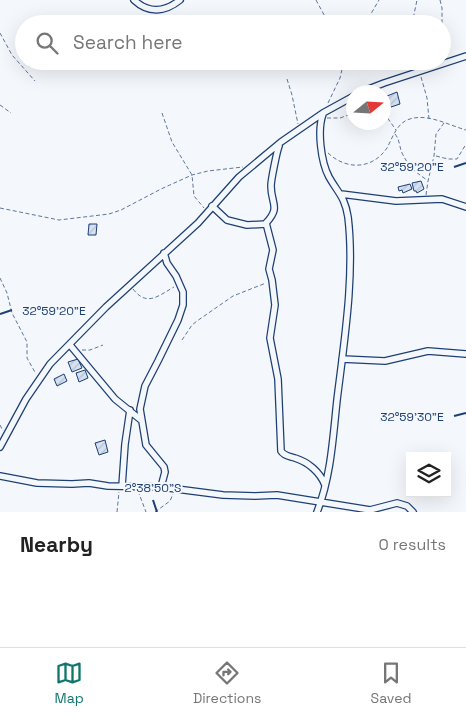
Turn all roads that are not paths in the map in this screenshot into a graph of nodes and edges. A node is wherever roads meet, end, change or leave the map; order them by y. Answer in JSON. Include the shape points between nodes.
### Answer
{"nodes":[{"id":1,"x":134,"y":0,"type":"edge"},
{"id":2,"x":180,"y":0,"type":"edge"},
{"id":3,"x":466,"y":56,"type":"edge"},
{"id":4,"x":451,"y":61,"type":"edge"},
{"id":5,"x":423,"y":70,"type":"edge"},
{"id":6,"x":380,"y":85,"type":"edge"},
{"id":7,"x":346,"y":101,"type":"edge"},
{"id":8,"x":322,"y":115,"type":"junction"},
{"id":9,"x":281,"y":142,"type":"junction"},
{"id":10,"x":341,"y":194,"type":"junction"},
{"id":11,"x":466,"y":207,"type":"edge"},
{"id":12,"x":210,"y":209,"type":"junction"},
{"id":13,"x":266,"y":224,"type":"junction"},
{"id":14,"x":164,"y":253,"type":"junction"},
{"id":15,"x":71,"y":344,"type":"junction"},
{"id":16,"x":466,"y":354,"type":"edge"},
{"id":17,"x":342,"y":359,"type":"junction"},
{"id":18,"x":130,"y":410,"type":"junction"},
{"id":19,"x":141,"y":420,"type":"junction"},
{"id":20,"x":0,"y":447,"type":"edge"},
{"id":21,"x":328,"y":473,"type":"junction"},
{"id":22,"x":0,"y":476,"type":"edge"},
{"id":23,"x":321,"y":476,"type":"junction"},
{"id":24,"x":121,"y":486,"type":"junction"},
{"id":25,"x":161,"y":487,"type":"junction"},
{"id":26,"x":325,"y":487,"type":"junction"},
{"id":27,"x":321,"y":502,"type":"junction"},
{"id":28,"x":317,"y":512,"type":"edge"},
{"id":29,"x":413,"y":512,"type":"edge"}],
"edges":[{"from":1,"to":2,"type":"street","via":[[153,10],[161,10]]},
{"from":3,"to":4,"type":"street"},
{"from":5,"to":6,"type":"street"},
{"from":7,"to":8,"type":"street"},
{"from":8,"to":9,"type":"street"},
{"from":8,"to":10,"type":"street","via":[[319,131],[327,174]]},
{"from":9,"to":12,"type":"street","via":[[239,177]]},
{"from":9,"to":13,"type":"street","via":[[270,183],[275,211]]},
{"from":10,"to":11,"type":"street","via":[[380,200],[442,199]]},
{"from":10,"to":17,"type":"street","via":[[348,217],[349,268]]},
{"from":12,"to":13,"type":"street","via":[[227,220],[247,225]]},
{"from":12,"to":14,"type":"street"},
{"from":13,"to":23,"type":"street","via":[[273,250],[269,269],[275,304],[270,338],[278,379],[281,451]]},
{"from":14,"to":15,"type":"street"},
{"from":14,"to":19,"type":"street","via":[[176,274],[183,305],[145,386]]},
{"from":15,"to":18,"type":"street","via":[[115,399]]},
{"from":15,"to":20,"type":"street","via":[[38,379]]},
{"from":16,"to":17,"type":"street","via":[[428,351],[385,361]]},
{"from":17,"to":21,"type":"street"},
{"from":18,"to":19,"type":"street"},
{"from":18,"to":24,"type":"street"},
{"from":19,"to":25,"type":"street","via":[[146,445],[164,467]]},
{"from":21,"to":23,"type":"street"},
{"from":21,"to":26,"type":"street"},
{"from":22,"to":24,"type":"street","via":[[37,483]]},
{"from":23,"to":26,"type":"street"},
{"from":24,"to":25,"type":"street"},
{"from":25,"to":27,"type":"street","via":[[223,495],[277,495]]},
{"from":26,"to":27,"type":"street"},
{"from":27,"to":28,"type":"street"},
{"from":27,"to":29,"type":"street","via":[[370,510],[397,503]]}]}
